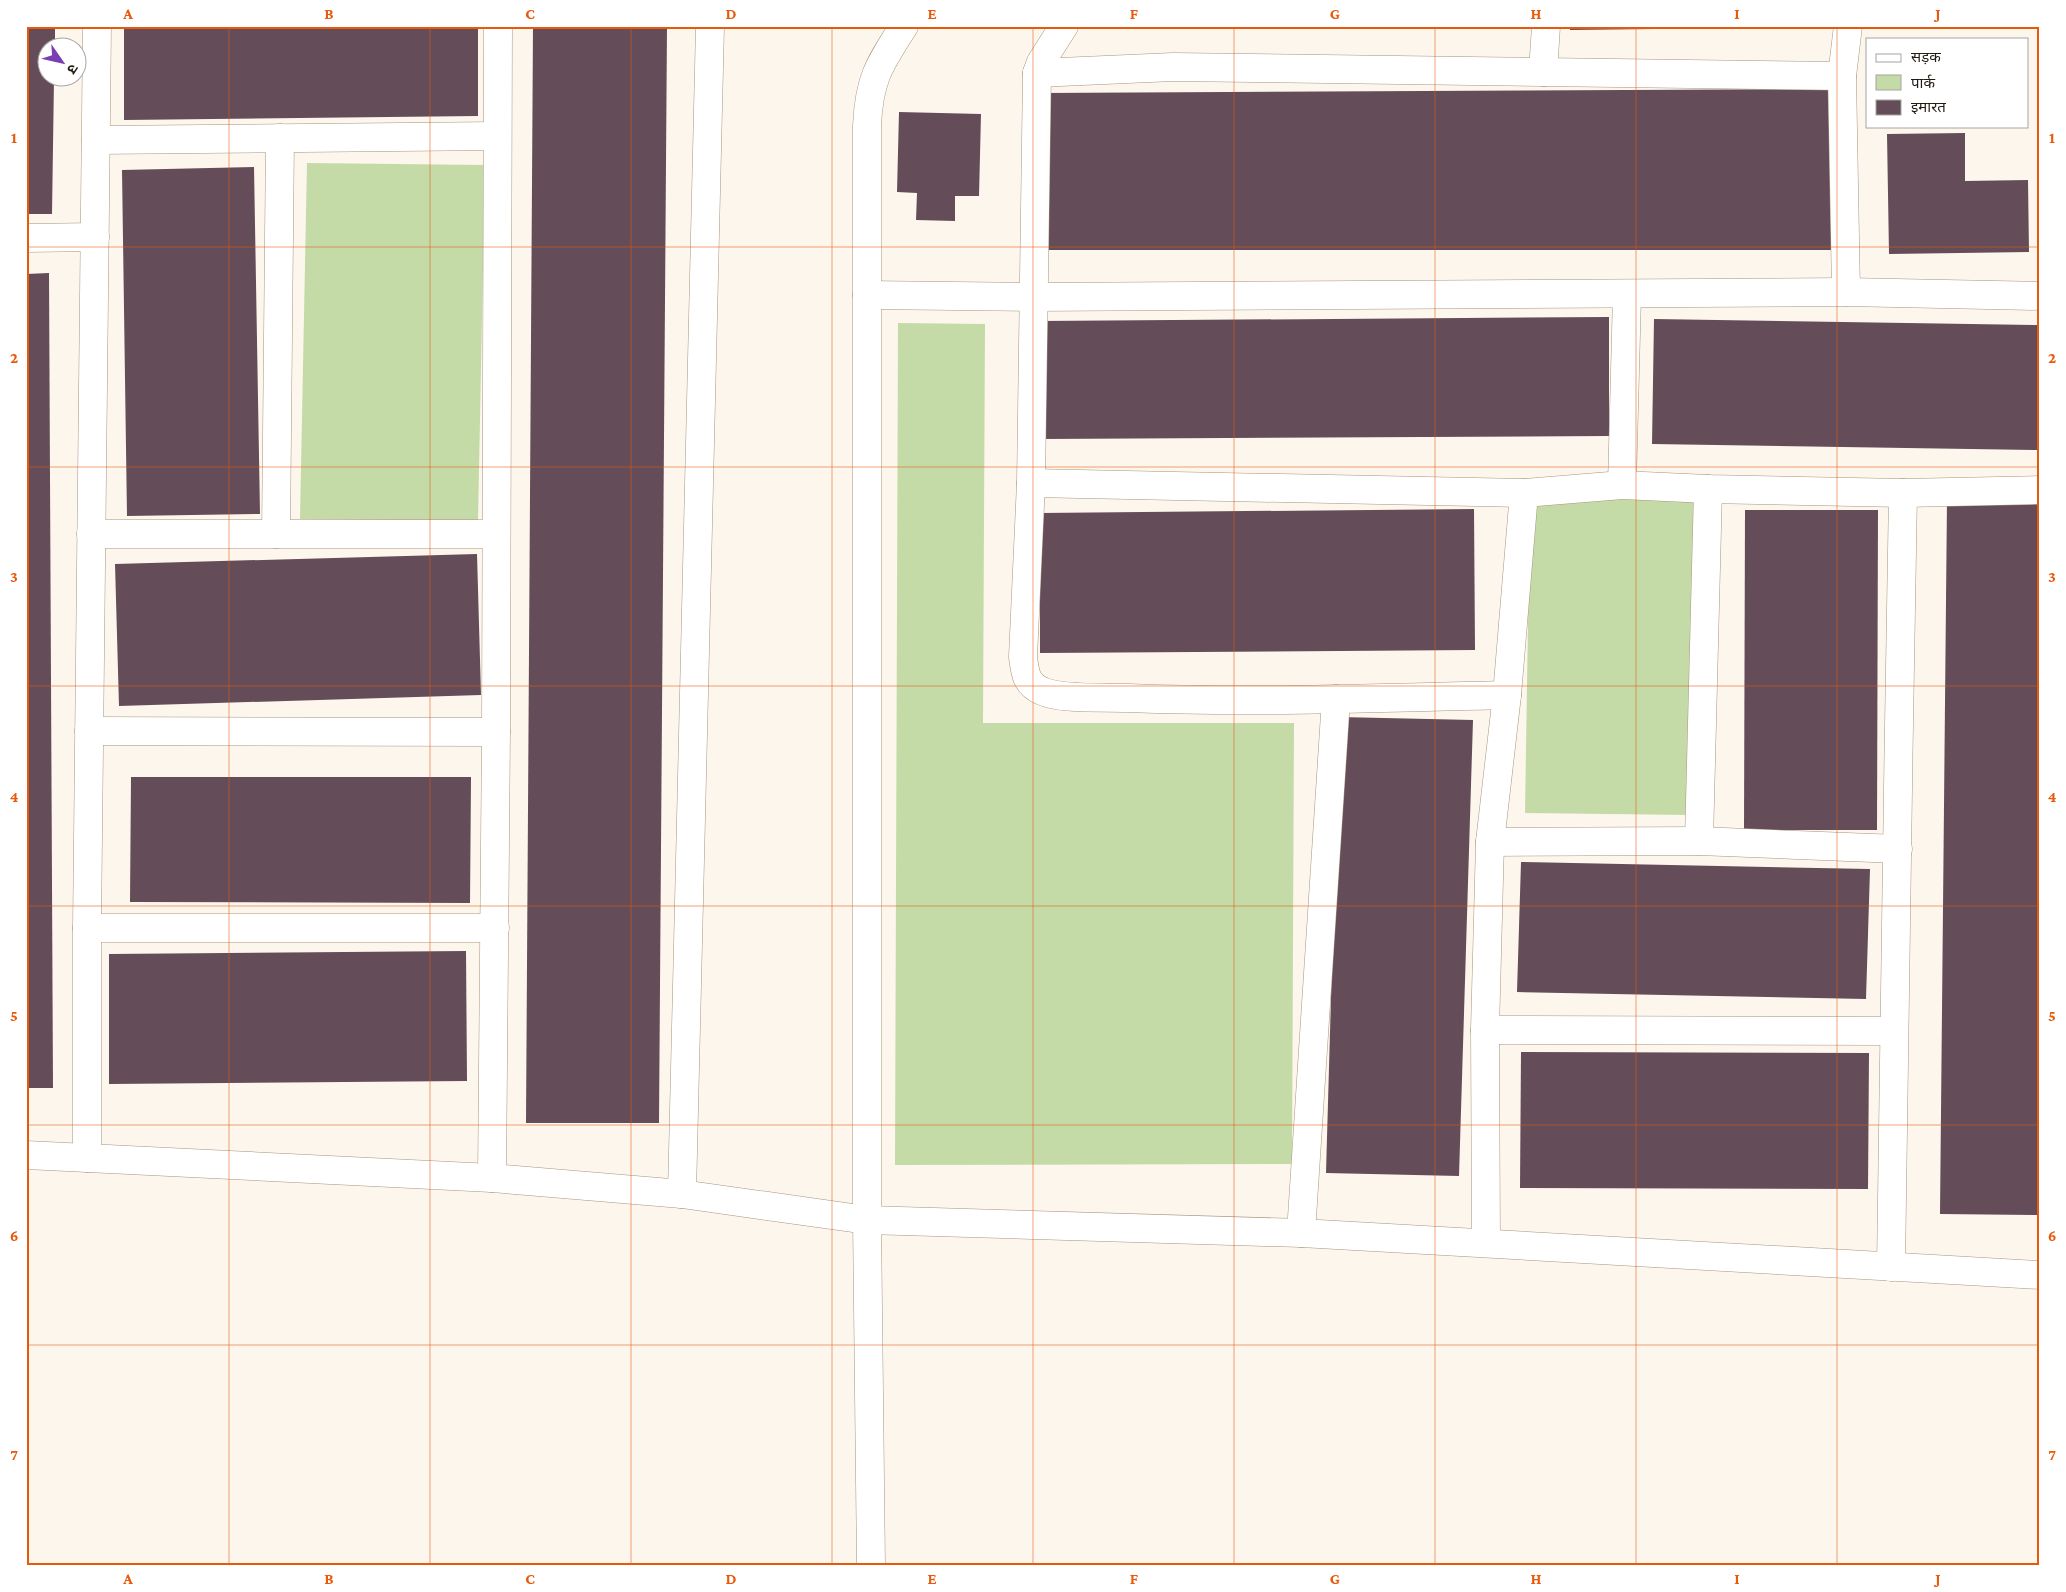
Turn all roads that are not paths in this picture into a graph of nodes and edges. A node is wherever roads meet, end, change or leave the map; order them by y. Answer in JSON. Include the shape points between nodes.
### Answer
{"nodes":[{"id":1,"x":97,"y":26,"type":"edge"},
{"id":2,"x":498,"y":26,"type":"edge"},
{"id":3,"x":710,"y":26,"type":"edge"},
{"id":4,"x":904,"y":26,"type":"edge"},
{"id":5,"x":1064,"y":26,"type":"edge"},
{"id":6,"x":1546,"y":26,"type":"edge"},
{"id":7,"x":1848,"y":26,"type":"edge"},
{"id":8,"x":1543,"y":72,"type":"junction"},
{"id":9,"x":1037,"y":73,"type":"junction"},
{"id":10,"x":1842,"y":76,"type":"junction"},
{"id":11,"x":498,"y":136,"type":"junction"},
{"id":12,"x":280,"y":138,"type":"junction"},
{"id":13,"x":96,"y":140,"type":"junction"},
{"id":14,"x":95,"y":237,"type":"junction"},
{"id":15,"x":26,"y":238,"type":"edge"},
{"id":16,"x":1846,"y":292,"type":"junction"},
{"id":17,"x":867,"y":295,"type":"junction"},
{"id":18,"x":1627,"y":295,"type":"junction"},
{"id":19,"x":2040,"y":296,"type":"edge"},
{"id":20,"x":1032,"y":297,"type":"junction"},
{"id":21,"x":1031,"y":483,"type":"junction"},
{"id":22,"x":1622,"y":485,"type":"junction"},
{"id":23,"x":1708,"y":489,"type":"junction"},
{"id":24,"x":2040,"y":490,"type":"edge"},
{"id":25,"x":1903,"y":492,"type":"junction"},
{"id":26,"x":1524,"y":493,"type":"junction"},
{"id":27,"x":91,"y":534,"type":"junction"},
{"id":28,"x":276,"y":534,"type":"junction"},
{"id":29,"x":496,"y":534,"type":"junction"},
{"id":30,"x":1507,"y":695,"type":"junction"},
{"id":31,"x":1336,"y":699,"type":"junction"},
{"id":32,"x":89,"y":731,"type":"junction"},
{"id":33,"x":496,"y":732,"type":"junction"},
{"id":34,"x":1699,"y":841,"type":"junction"},
{"id":35,"x":1490,"y":842,"type":"junction"},
{"id":36,"x":1898,"y":849,"type":"junction"},
{"id":37,"x":87,"y":928,"type":"junction"},
{"id":38,"x":495,"y":928,"type":"junction"},
{"id":39,"x":1485,"y":1030,"type":"junction"},
{"id":40,"x":1893,"y":1031,"type":"junction"},
{"id":41,"x":26,"y":1155,"type":"edge"},
{"id":42,"x":87,"y":1158,"type":"junction"},
{"id":43,"x":492,"y":1178,"type":"junction"},
{"id":44,"x":682,"y":1194,"type":"junction"},
{"id":45,"x":867,"y":1220,"type":"junction"},
{"id":46,"x":1301,"y":1233,"type":"junction"},
{"id":47,"x":1486,"y":1244,"type":"junction"},
{"id":48,"x":1891,"y":1267,"type":"junction"},
{"id":49,"x":2040,"y":1276,"type":"edge"},
{"id":50,"x":871,"y":1566,"type":"edge"}],
"edges":[{"from":1,"to":13,"type":"street"},
{"from":2,"to":11,"type":"street"},
{"from":3,"to":44,"type":"street"},
{"from":4,"to":17,"type":"street","via":[[880,64],[868,99]]},
{"from":5,"to":9,"type":"street"},
{"from":6,"to":8,"type":"street"},
{"from":7,"to":10,"type":"street"},
{"from":8,"to":9,"type":"street","via":[[1173,67]]},
{"from":8,"to":10,"type":"street"},
{"from":9,"to":20,"type":"street"},
{"from":10,"to":16,"type":"street"},
{"from":11,"to":12,"type":"street"},
{"from":11,"to":29,"type":"street"},
{"from":12,"to":13,"type":"street"},
{"from":12,"to":28,"type":"street"},
{"from":13,"to":14,"type":"street"},
{"from":14,"to":15,"type":"street"},
{"from":14,"to":27,"type":"street"},
{"from":16,"to":18,"type":"street"},
{"from":16,"to":19,"type":"street"},
{"from":17,"to":20,"type":"street"},
{"from":17,"to":45,"type":"street"},
{"from":18,"to":20,"type":"street"},
{"from":18,"to":22,"type":"street"},
{"from":20,"to":21,"type":"street"},
{"from":21,"to":26,"type":"street"},
{"from":21,"to":31,"type":"street","via":[[1023,657],[1027,680],[1035,687],[1053,695],[1282,701]]},
{"from":22,"to":23,"type":"street"},
{"from":22,"to":26,"type":"street"},
{"from":23,"to":25,"type":"street"},
{"from":23,"to":34,"type":"street"},
{"from":24,"to":25,"type":"street"},
{"from":25,"to":36,"type":"street"},
{"from":26,"to":30,"type":"street"},
{"from":27,"to":28,"type":"street"},
{"from":27,"to":32,"type":"street"},
{"from":28,"to":29,"type":"street"},
{"from":29,"to":33,"type":"street"},
{"from":30,"to":31,"type":"street"},
{"from":30,"to":35,"type":"street"},
{"from":31,"to":46,"type":"street"},
{"from":32,"to":33,"type":"street"},
{"from":32,"to":37,"type":"street"},
{"from":33,"to":38,"type":"street"},
{"from":34,"to":35,"type":"street"},
{"from":34,"to":36,"type":"street"},
{"from":35,"to":39,"type":"street"},
{"from":36,"to":40,"type":"street"},
{"from":37,"to":38,"type":"street"},
{"from":37,"to":42,"type":"street"},
{"from":38,"to":43,"type":"street"},
{"from":39,"to":40,"type":"street"},
{"from":39,"to":47,"type":"street"},
{"from":40,"to":48,"type":"street"},
{"from":41,"to":42,"type":"street"},
{"from":42,"to":43,"type":"street"},
{"from":43,"to":44,"type":"street"},
{"from":44,"to":45,"type":"street"},
{"from":45,"to":46,"type":"street"},
{"from":45,"to":50,"type":"street"},
{"from":46,"to":47,"type":"street"},
{"from":47,"to":48,"type":"street"},
{"from":48,"to":49,"type":"street"}]}
